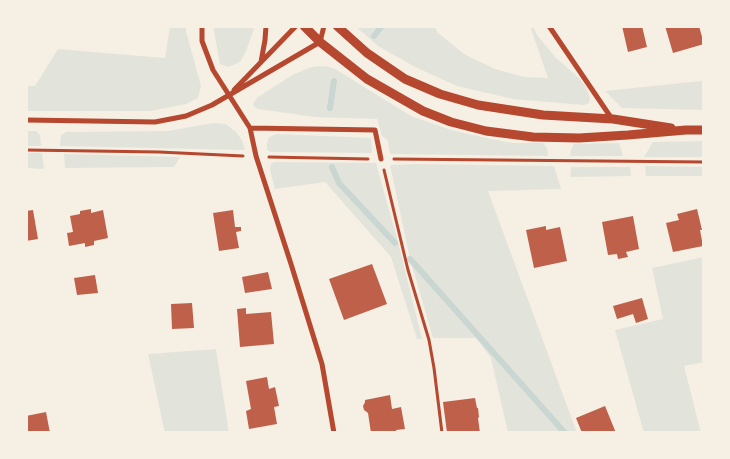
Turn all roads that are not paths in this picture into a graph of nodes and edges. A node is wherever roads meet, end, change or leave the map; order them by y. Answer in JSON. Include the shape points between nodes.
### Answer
{"nodes":[{"id":1,"x":202,"y":26,"type":"edge"},
{"id":2,"x":266,"y":26,"type":"edge"},
{"id":3,"x":296,"y":26,"type":"edge"},
{"id":4,"x":304,"y":26,"type":"edge"},
{"id":5,"x":324,"y":26,"type":"edge"},
{"id":6,"x":337,"y":26,"type":"edge"},
{"id":7,"x":549,"y":26,"type":"edge"},
{"id":8,"x":320,"y":42,"type":"junction"},
{"id":9,"x":261,"y":63,"type":"junction"},
{"id":10,"x":228,"y":95,"type":"junction"},
{"id":11,"x":612,"y":119,"type":"junction"},
{"id":12,"x":26,"y":120,"type":"edge"},
{"id":13,"x":250,"y":128,"type":"junction"},
{"id":14,"x":686,"y":130,"type":"junction"},
{"id":15,"x":704,"y":130,"type":"edge"},
{"id":16,"x":382,"y":159,"type":"road end"},
{"id":17,"x":334,"y":433,"type":"edge"}],
"edges":[{"from":1,"to":10,"type":"street","via":[[202,41],[213,70]]},
{"from":2,"to":9,"type":"street"},
{"from":3,"to":9,"type":"street"},
{"from":4,"to":8,"type":"street"},
{"from":5,"to":8,"type":"street"},
{"from":6,"to":11,"type":"street","via":[[367,54],[405,79],[440,94],[478,105],[543,115]]},
{"from":7,"to":11,"type":"street"},
{"from":8,"to":10,"type":"street"},
{"from":8,"to":14,"type":"street","via":[[367,79],[423,111],[486,131],[579,138]]},
{"from":9,"to":10,"type":"street"},
{"from":10,"to":12,"type":"street","via":[[186,116],[155,122]]},
{"from":10,"to":13,"type":"street"},
{"from":11,"to":14,"type":"street"},
{"from":13,"to":16,"type":"street","via":[[375,130]]},
{"from":13,"to":17,"type":"street","via":[[322,364]]},
{"from":14,"to":15,"type":"street"}]}
